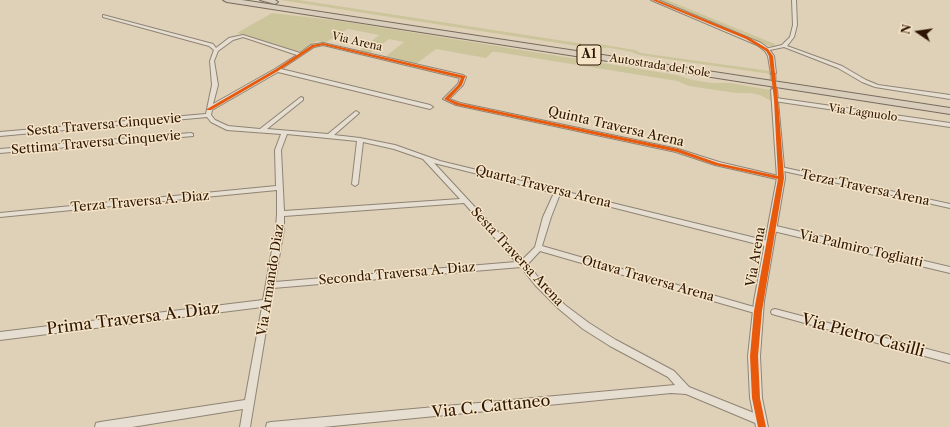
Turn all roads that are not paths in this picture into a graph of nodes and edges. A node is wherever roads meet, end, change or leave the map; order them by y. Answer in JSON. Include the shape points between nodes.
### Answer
{"nodes":[{"id":1,"x":227,"y":0,"type":"edge"},
{"id":2,"x":262,"y":0,"type":"edge"},
{"id":3,"x":654,"y":0,"type":"edge"},
{"id":4,"x":794,"y":0,"type":"edge"},
{"id":5,"x":104,"y":16,"type":"dead end"},
{"id":6,"x":784,"y":46,"type":"junction"},
{"id":7,"x":216,"y":50,"type":"junction"},
{"id":8,"x":767,"y":50,"type":"junction"},
{"id":9,"x":300,"y":54,"type":"junction"},
{"id":10,"x":278,"y":70,"type":"junction"},
{"id":11,"x":773,"y":73,"type":"tunnel mouth"},
{"id":12,"x":775,"y":95,"type":"joint"},
{"id":13,"x":950,"y":97,"type":"edge"},
{"id":14,"x":301,"y":99,"type":"dead end"},
{"id":15,"x":446,"y":99,"type":"joint"},
{"id":16,"x":950,"y":105,"type":"edge"},
{"id":17,"x":430,"y":107,"type":"dead end"},
{"id":18,"x":950,"y":111,"type":"edge"},
{"id":19,"x":209,"y":112,"type":"junction"},
{"id":20,"x":356,"y":113,"type":"dead end"},
{"id":21,"x":950,"y":125,"type":"edge"},
{"id":22,"x":261,"y":130,"type":"junction"},
{"id":23,"x":285,"y":132,"type":"junction"},
{"id":24,"x":0,"y":134,"type":"edge"},
{"id":25,"x":191,"y":135,"type":"dead end"},
{"id":26,"x":329,"y":136,"type":"junction"},
{"id":27,"x":360,"y":140,"type":"junction"},
{"id":28,"x":0,"y":151,"type":"edge"},
{"id":29,"x":425,"y":157,"type":"junction"},
{"id":30,"x":781,"y":174,"type":"junction"},
{"id":31,"x":355,"y":184,"type":"dead end"},
{"id":32,"x":280,"y":188,"type":"junction"},
{"id":33,"x":558,"y":191,"type":"junction"},
{"id":34,"x":465,"y":201,"type":"junction"},
{"id":35,"x":950,"y":206,"type":"edge"},
{"id":36,"x":281,"y":214,"type":"junction"},
{"id":37,"x":0,"y":215,"type":"edge"},
{"id":38,"x":772,"y":228,"type":"junction"},
{"id":39,"x":769,"y":244,"type":"junction"},
{"id":40,"x":538,"y":248,"type":"junction"},
{"id":41,"x":523,"y":264,"type":"junction"},
{"id":42,"x":950,"y":270,"type":"edge"},
{"id":43,"x":271,"y":284,"type":"junction"},
{"id":44,"x":266,"y":303,"type":"junction"},
{"id":45,"x":758,"y":310,"type":"junction"},
{"id":46,"x":775,"y":312,"type":"dead end"},
{"id":47,"x":0,"y":336,"type":"edge"},
{"id":48,"x":950,"y":359,"type":"edge"},
{"id":49,"x":686,"y":390,"type":"junction"},
{"id":50,"x":248,"y":404,"type":"junction"},
{"id":51,"x":761,"y":423,"type":"edge"},
{"id":52,"x":100,"y":427,"type":"edge"},
{"id":53,"x":245,"y":427,"type":"edge"},
{"id":54,"x":271,"y":427,"type":"edge"}],
"edges":[{"from":1,"to":18,"type":"highway","name":"Autostrada del Sole","number":"A1"},
{"from":2,"to":16,"type":"highway","name":"Autostrada del Sole","number":"A1"},
{"from":3,"to":8,"type":"street","via":[[747,38]]},
{"from":4,"to":6,"type":"street","via":[[795,26],[792,37]]},
{"from":5,"to":7,"type":"street","via":[[210,45]]},
{"from":6,"to":8,"type":"street"},
{"from":6,"to":13,"type":"street","via":[[840,67],[878,86]]},
{"from":7,"to":9,"type":"street","via":[[231,39],[243,36]]},
{"from":7,"to":19,"type":"street","via":[[212,61],[215,85]]},
{"from":8,"to":11,"type":"street","via":[[771,56]]},
{"from":9,"to":10,"type":"street","name":"Via Arena"},
{"from":9,"to":15,"type":"street","name":"Via Arena","via":[[313,46],[323,44],[463,77],[460,85]]},
{"from":10,"to":17,"type":"street"},
{"from":10,"to":19,"type":"street","name":"Via Arena"},
{"from":12,"to":21,"type":"street","name":"Via Lagnuolo"},
{"from":12,"to":30,"type":"street","name":"Via Arena"},
{"from":14,"to":22,"type":"street"},
{"from":15,"to":30,"type":"street","name":"Quinta Traversa Arena","via":[[458,104],[678,151],[717,164]]},
{"from":19,"to":22,"type":"street","via":[[213,121],[227,128]]},
{"from":19,"to":24,"type":"street","name":"Sesta Traversa Cinquevie"},
{"from":20,"to":26,"type":"street"},
{"from":22,"to":23,"type":"street","name":"Quarta Traversa Arena"},
{"from":23,"to":26,"type":"street","name":"Quarta Traversa Arena"},
{"from":23,"to":32,"type":"street","name":"Via Armando Diaz","via":[[278,150]]},
{"from":25,"to":28,"type":"street","name":"Settima Traversa Cinquevie"},
{"from":26,"to":27,"type":"street","name":"Quarta Traversa Arena"},
{"from":27,"to":29,"type":"street","name":"Quarta Traversa Arena","via":[[395,147]]},
{"from":27,"to":31,"type":"street"},
{"from":29,"to":33,"type":"street","name":"Quarta Traversa Arena"},
{"from":29,"to":34,"type":"street","name":"Sesta Traversa Arena"},
{"from":30,"to":35,"type":"street","name":"Terza Traversa Arena"},
{"from":30,"to":38,"type":"street","name":"Via Arena"},
{"from":32,"to":36,"type":"street","name":"Via Armando Diaz"},
{"from":32,"to":37,"type":"street","name":"Terza Traversa A. Diaz"},
{"from":33,"to":39,"type":"street","name":"Quarta Traversa Arena"},
{"from":33,"to":40,"type":"street"},
{"from":34,"to":36,"type":"street","name":"Sesta Traversa Arena"},
{"from":34,"to":41,"type":"street","name":"Sesta Traversa Arena"},
{"from":36,"to":43,"type":"street","name":"Via Armando Diaz"},
{"from":38,"to":39,"type":"street","name":"Via Arena"},
{"from":38,"to":42,"type":"street","name":"Via Palmiro Togliatti"},
{"from":39,"to":45,"type":"street","name":"Via Arena"},
{"from":40,"to":41,"type":"street"},
{"from":40,"to":45,"type":"street","name":"Ottava Traversa Arena"},
{"from":41,"to":43,"type":"street","name":"Seconda Traversa A. Diaz"},
{"from":41,"to":49,"type":"street","name":"Sesta Traversa Arena","via":[[542,287],[586,326],[671,374]]},
{"from":43,"to":44,"type":"street","name":"Via Armando Diaz"},
{"from":44,"to":47,"type":"street","name":"Prima Traversa A. Diaz"},
{"from":44,"to":50,"type":"street","name":"Via Armando Diaz","via":[[264,327]]},
{"from":45,"to":51,"type":"street","name":"Via Arena","via":[[754,356],[756,398]]},
{"from":46,"to":48,"type":"street","name":"Via Pietro Casilli"},
{"from":49,"to":51,"type":"street"},
{"from":49,"to":54,"type":"street","name":"Via C. Cattaneo","via":[[663,390]]},
{"from":50,"to":52,"type":"street"},
{"from":50,"to":53,"type":"street","name":"Via Armando Diaz"}]}
